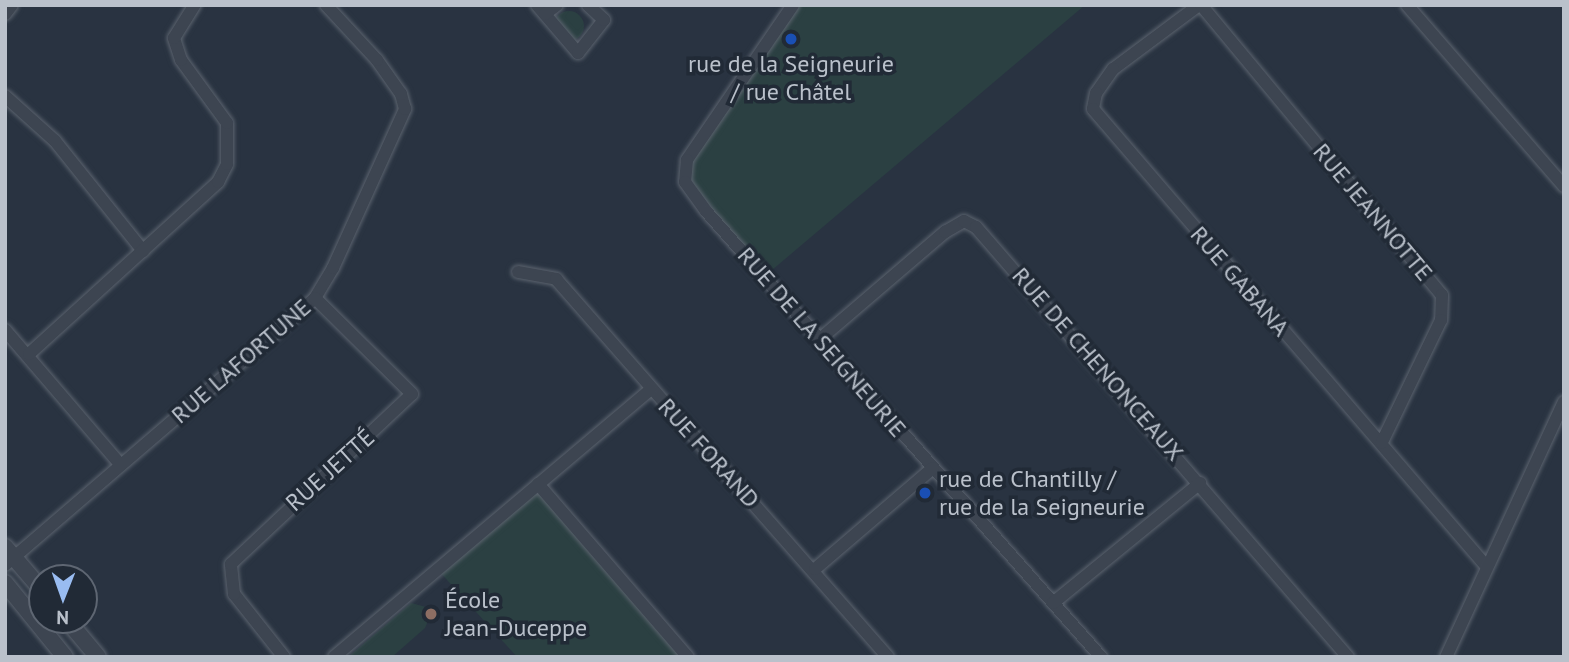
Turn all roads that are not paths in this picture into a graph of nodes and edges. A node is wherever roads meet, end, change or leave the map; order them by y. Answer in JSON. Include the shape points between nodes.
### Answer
{"nodes":[{"id":1,"x":12,"y":5,"type":"edge"},
{"id":2,"x":195,"y":5,"type":"edge"},
{"id":3,"x":327,"y":5,"type":"edge"},
{"id":4,"x":557,"y":5,"type":"edge"},
{"id":5,"x":588,"y":5,"type":"edge"},
{"id":6,"x":1200,"y":5,"type":"edge"},
{"id":7,"x":1407,"y":5,"type":"edge"},
{"id":8,"x":790,"y":7,"type":"edge"},
{"id":9,"x":541,"y":10,"type":"edge"},
{"id":10,"x":5,"y":14,"type":"edge"},
{"id":11,"x":5,"y":96,"type":"edge"},
{"id":12,"x":1564,"y":186,"type":"edge"},
{"id":13,"x":143,"y":251,"type":"junction"},
{"id":14,"x":518,"y":272,"type":"dead end"},
{"id":15,"x":315,"y":298,"type":"junction"},
{"id":16,"x":5,"y":330,"type":"edge"},
{"id":17,"x":820,"y":339,"type":"junction"},
{"id":18,"x":29,"y":354,"type":"junction"},
{"id":19,"x":651,"y":389,"type":"junction"},
{"id":20,"x":1564,"y":402,"type":"edge"},
{"id":21,"x":1381,"y":442,"type":"junction"},
{"id":22,"x":120,"y":464,"type":"junction"},
{"id":23,"x":933,"y":468,"type":"junction"},
{"id":24,"x":1199,"y":483,"type":"junction"},
{"id":25,"x":538,"y":484,"type":"junction"},
{"id":26,"x":8,"y":556,"type":"edge"},
{"id":27,"x":1488,"y":567,"type":"junction"},
{"id":28,"x":815,"y":569,"type":"junction"},
{"id":29,"x":28,"y":576,"type":"edge"},
{"id":30,"x":5,"y":583,"type":"edge"},
{"id":31,"x":1053,"y":603,"type":"junction"},
{"id":32,"x":79,"y":634,"type":"edge"},
{"id":33,"x":65,"y":657,"type":"edge"},
{"id":34,"x":98,"y":657,"type":"edge"},
{"id":35,"x":284,"y":657,"type":"edge"},
{"id":36,"x":334,"y":657,"type":"edge"},
{"id":37,"x":688,"y":657,"type":"edge"},
{"id":38,"x":888,"y":657,"type":"edge"},
{"id":39,"x":1101,"y":657,"type":"edge"},
{"id":40,"x":1348,"y":657,"type":"edge"},
{"id":41,"x":1446,"y":657,"type":"edge"}],
"edges":[{"from":1,"to":10,"type":"street"},
{"from":2,"to":13,"type":"street","via":[[174,38],[181,60],[227,123],[227,164],[218,182]]},
{"from":3,"to":15,"type":"street","name":"RUE LAFORTUNE","via":[[377,60],[401,94],[405,108],[350,235]]},
{"from":4,"to":9,"type":"street"},
{"from":5,"to":9,"type":"street","via":[[604,20],[578,53]]},
{"from":6,"to":21,"type":"street","name":"RUE JEANNOTTE","via":[[1442,295],[1441,320]]},
{"from":6,"to":21,"type":"street","name":"RUE GABANA","via":[[1113,69],[1096,93],[1093,109]]},
{"from":7,"to":12,"type":"street"},
{"from":8,"to":17,"type":"street","name":"RUE DE LA SEIGNEURIE","via":[[687,160],[685,182]]},
{"from":11,"to":13,"type":"street","via":[[55,141]]},
{"from":13,"to":18,"type":"street"},
{"from":14,"to":19,"type":"street","name":"RUE FORAND","via":[[556,279]]},
{"from":15,"to":22,"type":"street","name":"RUE LAFORTUNE"},
{"from":15,"to":35,"type":"street","name":"RUE JETTÉ","via":[[412,394],[231,564],[234,594]]},
{"from":16,"to":18,"type":"street"},
{"from":17,"to":23,"type":"street","name":"RUE DE LA SEIGNEURIE"},
{"from":17,"to":24,"type":"street","name":"RUE DE CHENONCEAUX","via":[[945,232],[964,221],[990,238]]},
{"from":18,"to":22,"type":"street"},
{"from":19,"to":25,"type":"street"},
{"from":19,"to":28,"type":"street","name":"RUE FORAND"},
{"from":20,"to":27,"type":"street"},
{"from":21,"to":27,"type":"street","name":"RUE GABANA"},
{"from":22,"to":26,"type":"street","name":"RUE LAFORTUNE"},
{"from":23,"to":28,"type":"street"},
{"from":23,"to":31,"type":"street","name":"RUE DE LA SEIGNEURIE"},
{"from":24,"to":31,"type":"street"},
{"from":24,"to":40,"type":"street","name":"RUE DE CHENONCEAUX"},
{"from":25,"to":36,"type":"street"},
{"from":25,"to":37,"type":"street"},
{"from":26,"to":29,"type":"street"},
{"from":27,"to":41,"type":"street"},
{"from":28,"to":38,"type":"street","name":"RUE FORAND"},
{"from":30,"to":33,"type":"street"},
{"from":31,"to":39,"type":"street","name":"RUE DE LA SEIGNEURIE"},
{"from":32,"to":34,"type":"street"}]}
